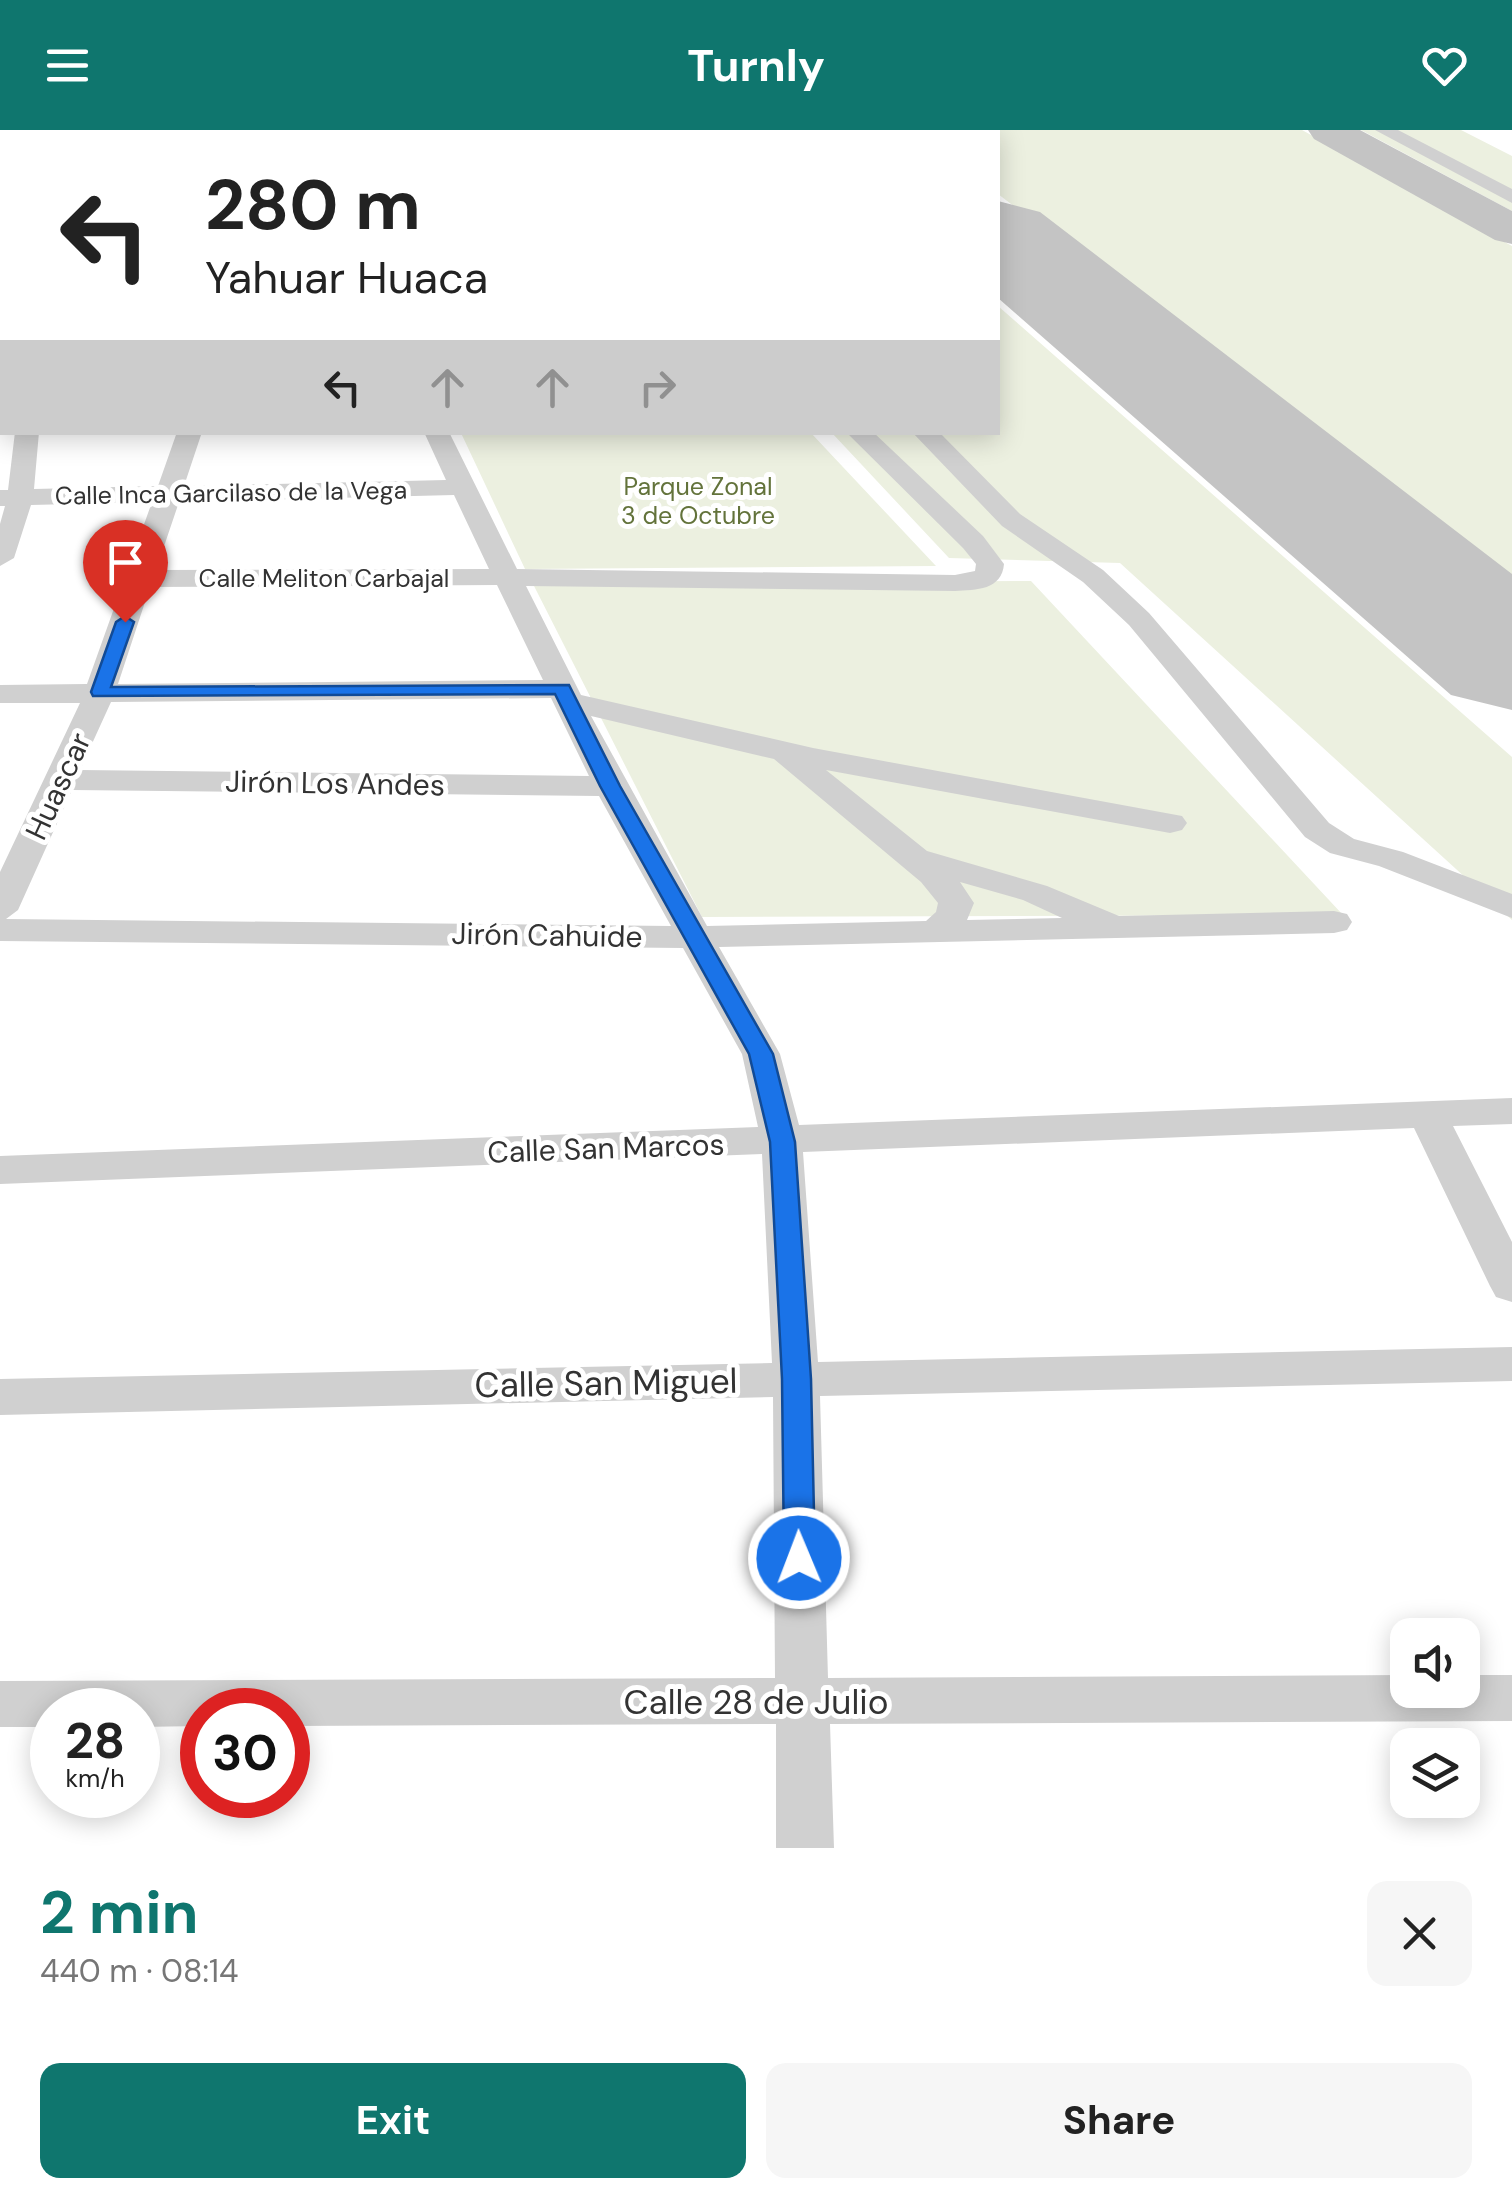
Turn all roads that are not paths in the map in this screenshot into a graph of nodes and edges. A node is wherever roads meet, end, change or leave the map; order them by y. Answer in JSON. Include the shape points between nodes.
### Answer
{"nodes":[{"id":1,"x":1384,"y":130,"type":"edge"},
{"id":2,"x":1512,"y":197,"type":"edge"},
{"id":3,"x":26,"y":435,"type":"edge"},
{"id":4,"x":189,"y":435,"type":"edge"},
{"id":5,"x":437,"y":435,"type":"edge"},
{"id":6,"x":861,"y":435,"type":"edge"},
{"id":7,"x":927,"y":435,"type":"edge"},
{"id":8,"x":463,"y":487,"type":"junction"},
{"id":9,"x":166,"y":497,"type":"junction"},
{"id":10,"x":11,"y":498,"type":"edge"},
{"id":11,"x":0,"y":558,"type":"edge"},
{"id":12,"x":507,"y":577,"type":"junction"},
{"id":13,"x":140,"y":579,"type":"junction"},
{"id":14,"x":100,"y":692,"type":"junction"},
{"id":15,"x":0,"y":694,"type":"edge"},
{"id":16,"x":565,"y":695,"type":"junction"},
{"id":17,"x":782,"y":751,"type":"junction"},
{"id":18,"x":61,"y":780,"type":"junction"},
{"id":19,"x":610,"y":786,"type":"junction"},
{"id":20,"x":1170,"y":823,"type":"dead end"},
{"id":21,"x":916,"y":856,"type":"junction"},
{"id":22,"x":1512,"y":907,"type":"edge"},
{"id":23,"x":0,"y":910,"type":"edge"},
{"id":24,"x":1334,"y":922,"type":"dead end"},
{"id":25,"x":1120,"y":929,"type":"junction"},
{"id":26,"x":0,"y":930,"type":"edge"},
{"id":27,"x":933,"y":933,"type":"junction"},
{"id":28,"x":693,"y":937,"type":"junction"},
{"id":29,"x":1512,"y":1111,"type":"edge"},
{"id":30,"x":1428,"y":1116,"type":"junction"},
{"id":31,"x":782,"y":1142,"type":"junction"},
{"id":32,"x":0,"y":1170,"type":"edge"},
{"id":33,"x":1512,"y":1286,"type":"edge"},
{"id":34,"x":1512,"y":1364,"type":"edge"},
{"id":35,"x":796,"y":1379,"type":"junction"},
{"id":36,"x":0,"y":1397,"type":"edge"},
{"id":37,"x":1512,"y":1698,"type":"edge"},
{"id":38,"x":802,"y":1702,"type":"junction"},
{"id":39,"x":0,"y":1704,"type":"edge"},
{"id":40,"x":806,"y":1848,"type":"edge"}],
"edges":[{"from":1,"to":2,"type":"street"},
{"from":3,"to":10,"type":"street"},
{"from":4,"to":9,"type":"street","name":"Huascar"},
{"from":5,"to":8,"type":"street"},
{"from":6,"to":12,"type":"street","name":"Calle Meliton Carbajal","via":[[973,542],[990,574],[955,583]]},
{"from":7,"to":22,"type":"street","via":[[1012,520],[1093,576],[1139,619],[1318,830],[1342,846]]},
{"from":8,"to":9,"type":"street","name":"Calle Inca Garcilaso de la Vega"},
{"from":8,"to":12,"type":"street"},
{"from":9,"to":10,"type":"street","name":"Calle Inca Garcilaso de la Vega"},
{"from":9,"to":13,"type":"street","name":"Huascar"},
{"from":10,"to":11,"type":"street","via":[[14,530]]},
{"from":12,"to":13,"type":"street","name":"Calle Meliton Carbajal"},
{"from":12,"to":16,"type":"street"},
{"from":13,"to":14,"type":"street","name":"Huascar"},
{"from":14,"to":15,"type":"street"},
{"from":14,"to":16,"type":"street"},
{"from":14,"to":18,"type":"street","name":"Huascar"},
{"from":16,"to":17,"type":"street"},
{"from":16,"to":19,"type":"street"},
{"from":17,"to":20,"type":"street"},
{"from":17,"to":21,"type":"street"},
{"from":18,"to":19,"type":"street","name":"Jirón Los Andes"},
{"from":18,"to":23,"type":"street","name":"Huascar"},
{"from":19,"to":28,"type":"street"},
{"from":21,"to":25,"type":"street","via":[[1035,893]]},
{"from":21,"to":27,"type":"street","via":[[953,891],[956,904],[951,920]]},
{"from":24,"to":25,"type":"street","name":"Jirón Cahuide"},
{"from":25,"to":27,"type":"street","name":"Jirón Cahuide"},
{"from":26,"to":28,"type":"street","name":"Jirón Cahuide"},
{"from":27,"to":28,"type":"street","name":"Jirón Cahuide"},
{"from":28,"to":31,"type":"street","via":[[761,1054]]},
{"from":29,"to":30,"type":"street","name":"Calle San Marcos"},
{"from":30,"to":31,"type":"street","name":"Calle San Marcos"},
{"from":30,"to":33,"type":"street"},
{"from":31,"to":32,"type":"street","name":"Calle San Marcos"},
{"from":31,"to":35,"type":"street"},
{"from":34,"to":35,"type":"street","name":"Calle San Miguel"},
{"from":35,"to":36,"type":"street","name":"Calle San Miguel"},
{"from":35,"to":38,"type":"street"},
{"from":37,"to":38,"type":"street","name":"Calle 28 de Julio"},
{"from":38,"to":39,"type":"street","name":"Calle 28 de Julio"},
{"from":38,"to":40,"type":"street"}]}
